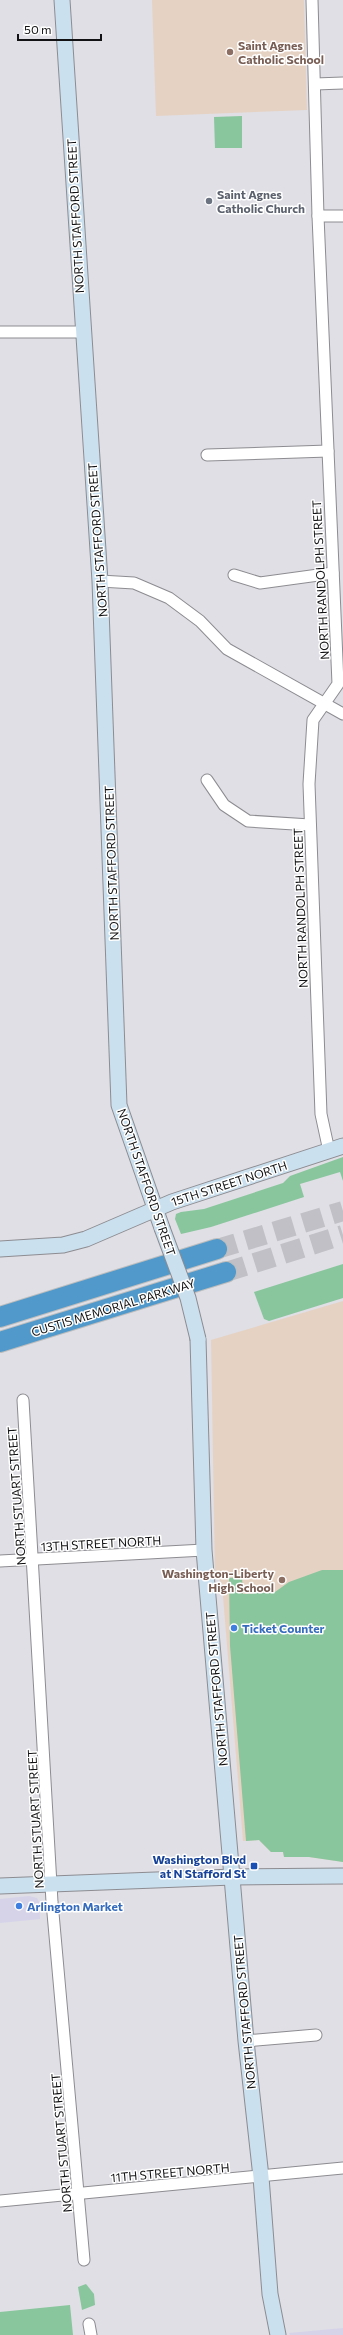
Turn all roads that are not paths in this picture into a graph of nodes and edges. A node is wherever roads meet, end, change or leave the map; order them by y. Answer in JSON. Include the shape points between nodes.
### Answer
{"nodes":[{"id":1,"x":62,"y":0,"type":"edge"},
{"id":2,"x":312,"y":0,"type":"edge"},
{"id":3,"x":343,"y":83,"type":"edge"},
{"id":4,"x":315,"y":84,"type":"junction"},
{"id":5,"x":318,"y":216,"type":"junction"},
{"id":6,"x":343,"y":216,"type":"edge"},
{"id":7,"x":0,"y":332,"type":"edge"},
{"id":8,"x":82,"y":332,"type":"junction"},
{"id":9,"x":328,"y":451,"type":"junction"},
{"id":10,"x":207,"y":454,"type":"dead end"},
{"id":11,"x":333,"y":573,"type":"junction"},
{"id":12,"x":234,"y":576,"type":"dead end"},
{"id":13,"x":100,"y":581,"type":"junction"},
{"id":14,"x":324,"y":704,"type":"junction"},
{"id":15,"x":343,"y":714,"type":"edge"},
{"id":16,"x":207,"y":780,"type":"dead end"},
{"id":17,"x":310,"y":825,"type":"junction"},
{"id":18,"x":336,"y":1148,"type":"edge"},
{"id":19,"x":156,"y":1209,"type":"junction"},
{"id":20,"x":0,"y":1248,"type":"edge"},
{"id":21,"x":217,"y":1249,"type":"tunnel mouth"},
{"id":22,"x":226,"y":1272,"type":"tunnel mouth"},
{"id":23,"x":0,"y":1317,"type":"edge"},
{"id":24,"x":0,"y":1342,"type":"edge"},
{"id":25,"x":23,"y":1400,"type":"dead end"},
{"id":26,"x":204,"y":1550,"type":"junction"},
{"id":27,"x":33,"y":1560,"type":"junction"},
{"id":28,"x":0,"y":1562,"type":"edge"},
{"id":29,"x":343,"y":1876,"type":"edge"},
{"id":30,"x":233,"y":1877,"type":"junction"},
{"id":31,"x":51,"y":1884,"type":"junction"},
{"id":32,"x":0,"y":1886,"type":"edge"},
{"id":33,"x":316,"y":2036,"type":"dead end"},
{"id":34,"x":246,"y":2041,"type":"junction"},
{"id":35,"x":343,"y":2168,"type":"edge"},
{"id":36,"x":261,"y":2177,"type":"junction"},
{"id":37,"x":79,"y":2194,"type":"junction"},
{"id":38,"x":0,"y":2201,"type":"edge"},
{"id":39,"x":84,"y":2260,"type":"dead end"},
{"id":40,"x":89,"y":2324,"type":"dead end"},
{"id":41,"x":91,"y":2335,"type":"edge"},
{"id":42,"x":278,"y":2335,"type":"edge"}],
"edges":[{"from":1,"to":8,"type":"street","name":"NORTH STAFFORD STREET"},
{"from":2,"to":4,"type":"street","name":"NORTH RANDOLPH STREET"},
{"from":3,"to":4,"type":"street"},
{"from":4,"to":5,"type":"street","name":"NORTH RANDOLPH STREET"},
{"from":5,"to":6,"type":"street"},
{"from":5,"to":9,"type":"street","name":"NORTH RANDOLPH STREET"},
{"from":7,"to":8,"type":"street"},
{"from":8,"to":13,"type":"street","name":"NORTH STAFFORD STREET"},
{"from":9,"to":10,"type":"street"},
{"from":9,"to":11,"type":"street","name":"NORTH RANDOLPH STREET"},
{"from":11,"to":12,"type":"street","via":[[260,583]]},
{"from":11,"to":14,"type":"street","name":"NORTH RANDOLPH STREET","via":[[338,684]]},
{"from":13,"to":14,"type":"street","via":[[134,583],[169,598],[200,621],[227,649]]},
{"from":13,"to":19,"type":"street","name":"NORTH STAFFORD STREET","via":[[119,1105]]},
{"from":14,"to":15,"type":"street"},
{"from":14,"to":17,"type":"street","name":"NORTH RANDOLPH STREET","via":[[313,720],[309,784]]},
{"from":16,"to":17,"type":"street","via":[[224,805],[248,821]]},
{"from":17,"to":18,"type":"street","name":"NORTH RANDOLPH STREET","via":[[321,1114]]},
{"from":18,"to":19,"type":"street","name":"15TH STREET NORTH"},
{"from":19,"to":20,"type":"street","name":"15TH STREET NORTH","via":[[114,1228],[63,1245]]},
{"from":19,"to":26,"type":"street","name":"NORTH STAFFORD STREET","bridge":true,"via":[[188,1298],[198,1339]]},
{"from":21,"to":23,"type":"highway","name":"CUSTIS MEMORIAL PARKWAY"},
{"from":22,"to":24,"type":"highway","name":"CUSTIS MEMORIAL PARKWAY"},
{"from":25,"to":27,"type":"street","name":"NORTH STUART STREET"},
{"from":26,"to":27,"type":"street","name":"13TH STREET NORTH"},
{"from":26,"to":30,"type":"street","name":"NORTH STAFFORD STREET"},
{"from":27,"to":28,"type":"street","name":"13TH STREET NORTH"},
{"from":27,"to":31,"type":"street","name":"NORTH STUART STREET"},
{"from":29,"to":30,"type":"street"},
{"from":30,"to":31,"type":"street"},
{"from":30,"to":34,"type":"street","name":"NORTH STAFFORD STREET"},
{"from":31,"to":32,"type":"street"},
{"from":31,"to":37,"type":"street","name":"NORTH STUART STREET"},
{"from":33,"to":34,"type":"street"},
{"from":34,"to":36,"type":"street","name":"NORTH STAFFORD STREET"},
{"from":35,"to":36,"type":"street","name":"11TH STREET NORTH"},
{"from":36,"to":37,"type":"street","name":"11TH STREET NORTH"},
{"from":36,"to":42,"type":"street","name":"NORTH STAFFORD STREET","via":[[270,2294]]},
{"from":37,"to":38,"type":"street","name":"11TH STREET NORTH"},
{"from":37,"to":39,"type":"street","name":"NORTH STUART STREET"},
{"from":40,"to":41,"type":"street"}]}
